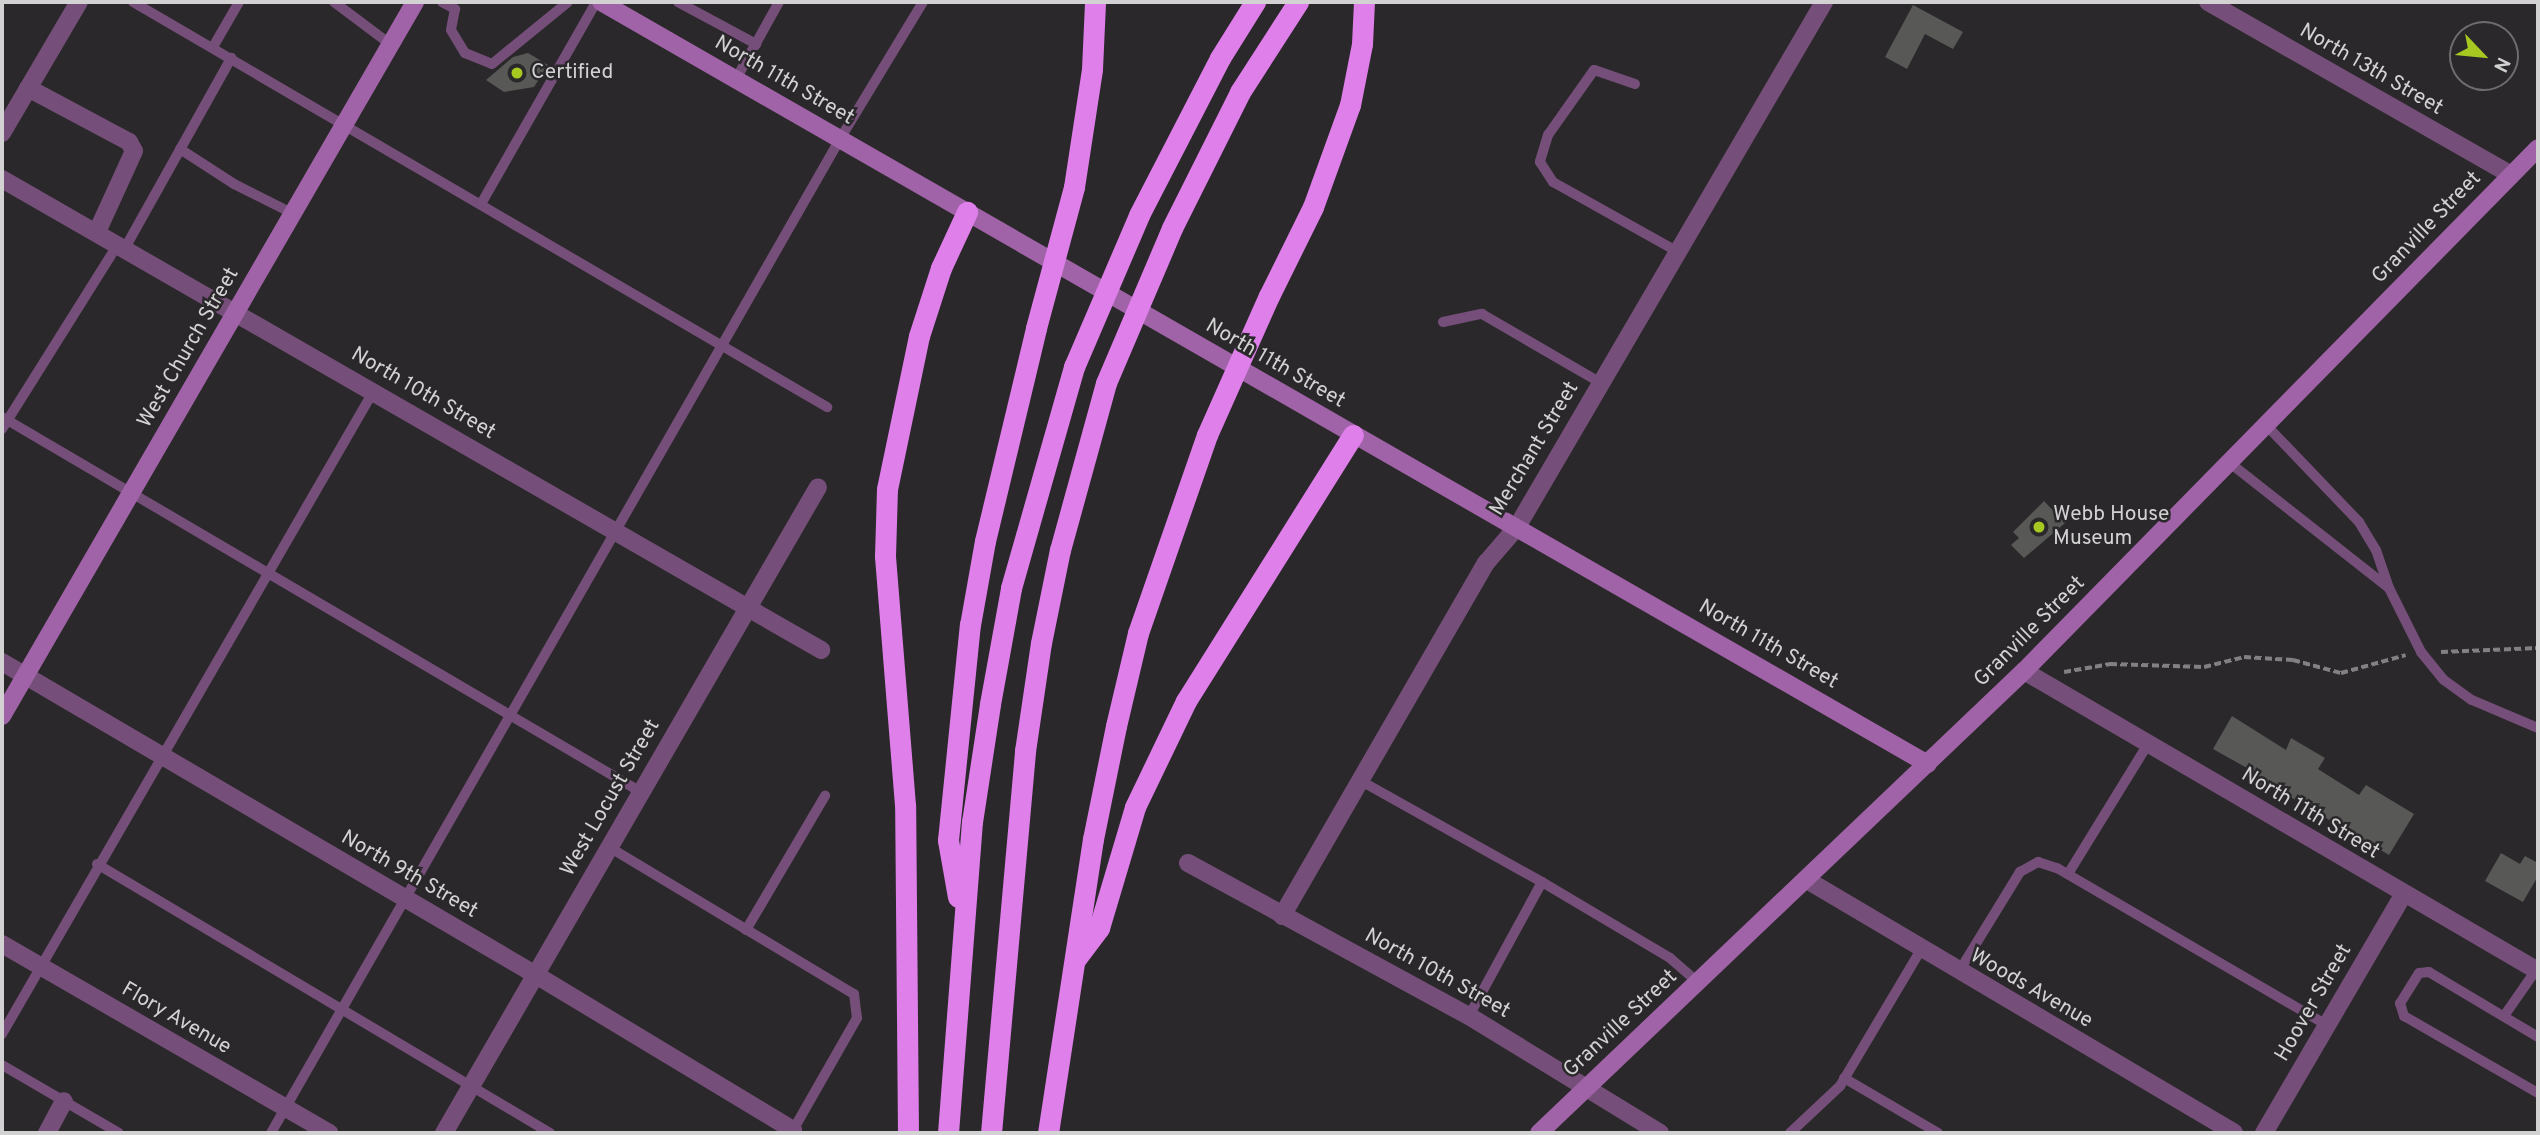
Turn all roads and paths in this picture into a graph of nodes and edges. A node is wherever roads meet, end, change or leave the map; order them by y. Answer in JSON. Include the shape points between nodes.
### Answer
{"nodes":[{"id":1,"x":79,"y":2,"type":"edge"},
{"id":2,"x":133,"y":2,"type":"edge"},
{"id":3,"x":239,"y":2,"type":"edge"},
{"id":4,"x":334,"y":2,"type":"edge"},
{"id":5,"x":415,"y":2,"type":"edge"},
{"id":6,"x":442,"y":2,"type":"edge"},
{"id":7,"x":598,"y":2,"type":"edge"},
{"id":8,"x":678,"y":2,"type":"edge"},
{"id":9,"x":779,"y":2,"type":"edge"},
{"id":10,"x":923,"y":2,"type":"edge"},
{"id":11,"x":1095,"y":2,"type":"edge"},
{"id":12,"x":1255,"y":2,"type":"edge"},
{"id":13,"x":1298,"y":2,"type":"edge"},
{"id":14,"x":1364,"y":2,"type":"edge"},
{"id":15,"x":1824,"y":2,"type":"edge"},
{"id":16,"x":2208,"y":2,"type":"edge"},
{"id":17,"x":564,"y":3,"type":"edge"},
{"id":18,"x":458,"y":5,"type":"edge"},
{"id":19,"x":390,"y":44,"type":"junction"},
{"id":20,"x":756,"y":44,"type":"junction"},
{"id":21,"x":213,"y":47,"type":"junction"},
{"id":22,"x":231,"y":58,"type":"junction"},
{"id":23,"x":736,"y":79,"type":"junction"},
{"id":24,"x":1635,"y":84,"type":"dead end"},
{"id":25,"x":28,"y":88,"type":"junction"},
{"id":26,"x":342,"y":127,"type":"junction"},
{"id":27,"x":2,"y":133,"type":"edge"},
{"id":28,"x":840,"y":139,"type":"junction"},
{"id":29,"x":2538,"y":148,"type":"edge"},
{"id":30,"x":180,"y":149,"type":"junction"},
{"id":31,"x":2511,"y":175,"type":"junction"},
{"id":32,"x":2,"y":179,"type":"edge"},
{"id":33,"x":481,"y":204,"type":"junction"},
{"id":34,"x":967,"y":212,"type":"junction"},
{"id":35,"x":292,"y":213,"type":"junction"},
{"id":36,"x":97,"y":232,"type":"junction"},
{"id":37,"x":121,"y":246,"type":"junction"},
{"id":38,"x":1678,"y":252,"type":"junction"},
{"id":39,"x":234,"y":314,"type":"junction"},
{"id":40,"x":1443,"y":322,"type":"dead end"},
{"id":41,"x":724,"y":346,"type":"junction"},
{"id":42,"x":1601,"y":383,"type":"junction"},
{"id":43,"x":373,"y":391,"type":"junction"},
{"id":44,"x":827,"y":407,"type":"dead end"},
{"id":45,"x":4,"y":422,"type":"edge"},
{"id":46,"x":2267,"y":426,"type":"junction"},
{"id":47,"x":1353,"y":435,"type":"junction"},
{"id":48,"x":2230,"y":463,"type":"junction"},
{"id":49,"x":818,"y":487,"type":"dead end"},
{"id":50,"x":134,"y":491,"type":"junction"},
{"id":51,"x":1517,"y":527,"type":"junction"},
{"id":52,"x":616,"y":530,"type":"junction"},
{"id":53,"x":268,"y":571,"type":"junction"},
{"id":54,"x":2389,"y":588,"type":"junction"},
{"id":55,"x":747,"y":608,"type":"junction"},
{"id":56,"x":2538,"y":648,"type":"edge"},
{"id":57,"x":821,"y":650,"type":"dead end"},
{"id":58,"x":2421,"y":652,"type":"junction"},
{"id":59,"x":2,"y":662,"type":"edge"},
{"id":60,"x":2024,"y":671,"type":"junction"},
{"id":61,"x":25,"y":676,"type":"junction"},
{"id":62,"x":2049,"y":686,"type":"junction"},
{"id":63,"x":510,"y":712,"type":"junction"},
{"id":64,"x":2,"y":716,"type":"edge"},
{"id":65,"x":2538,"y":728,"type":"edge"},
{"id":66,"x":2148,"y":744,"type":"junction"},
{"id":67,"x":161,"y":755,"type":"junction"},
{"id":68,"x":1928,"y":764,"type":"junction"},
{"id":69,"x":1361,"y":781,"type":"junction"},
{"id":70,"x":641,"y":792,"type":"junction"},
{"id":71,"x":825,"y":796,"type":"dead end"},
{"id":72,"x":609,"y":847,"type":"junction"},
{"id":73,"x":1188,"y":863,"type":"dead end"},
{"id":74,"x":97,"y":864,"type":"junction"},
{"id":75,"x":2068,"y":874,"type":"junction"},
{"id":76,"x":1807,"y":880,"type":"junction"},
{"id":77,"x":1542,"y":882,"type":"junction"},
{"id":78,"x":2403,"y":895,"type":"junction"},
{"id":79,"x":405,"y":900,"type":"junction"},
{"id":80,"x":1282,"y":916,"type":"junction"},
{"id":81,"x":746,"y":930,"type":"junction"},
{"id":82,"x":964,"y":930,"type":"junction"},
{"id":83,"x":2,"y":944,"type":"edge"},
{"id":84,"x":1920,"y":951,"type":"junction"},
{"id":85,"x":1074,"y":961,"type":"junction"},
{"id":86,"x":41,"y":966,"type":"junction"},
{"id":87,"x":2537,"y":971,"type":"edge"},
{"id":88,"x":1958,"y":973,"type":"junction"},
{"id":89,"x":536,"y":975,"type":"junction"},
{"id":90,"x":1699,"y":983,"type":"junction"},
{"id":91,"x":342,"y":1010,"type":"junction"},
{"id":92,"x":1469,"y":1016,"type":"junction"},
{"id":93,"x":2504,"y":1016,"type":"junction"},
{"id":94,"x":2327,"y":1025,"type":"junction"},
{"id":95,"x":2,"y":1034,"type":"edge"},
{"id":96,"x":2538,"y":1037,"type":"edge"},
{"id":97,"x":2,"y":1065,"type":"edge"},
{"id":98,"x":1844,"y":1078,"type":"junction"},
{"id":99,"x":472,"y":1085,"type":"junction"},
{"id":100,"x":1588,"y":1086,"type":"junction"},
{"id":101,"x":2538,"y":1093,"type":"edge"},
{"id":102,"x":64,"y":1101,"type":"junction"},
{"id":103,"x":285,"y":1108,"type":"junction"},
{"id":104,"x":792,"y":1132,"type":"edge"},
{"id":105,"x":47,"y":1133,"type":"edge"},
{"id":106,"x":119,"y":1133,"type":"edge"},
{"id":107,"x":271,"y":1133,"type":"edge"},
{"id":108,"x":329,"y":1133,"type":"edge"},
{"id":109,"x":444,"y":1133,"type":"edge"},
{"id":110,"x":550,"y":1133,"type":"edge"},
{"id":111,"x":908,"y":1133,"type":"edge"},
{"id":112,"x":948,"y":1133,"type":"edge"},
{"id":113,"x":991,"y":1133,"type":"edge"},
{"id":114,"x":1048,"y":1133,"type":"edge"},
{"id":115,"x":1539,"y":1133,"type":"edge"},
{"id":116,"x":1660,"y":1133,"type":"edge"},
{"id":117,"x":1790,"y":1133,"type":"edge"},
{"id":118,"x":1938,"y":1133,"type":"edge"},
{"id":119,"x":2234,"y":1133,"type":"edge"},
{"id":120,"x":2264,"y":1133,"type":"edge"}],
"edges":[{"from":1,"to":25,"type":"street"},
{"from":2,"to":21,"type":"lane"},
{"from":3,"to":21,"type":"lane"},
{"from":4,"to":19,"type":"lane"},
{"from":5,"to":19,"type":"street","name":"West Church Street"},
{"from":6,"to":18,"type":"lane"},
{"from":7,"to":23,"type":"street","name":"North 11th Street"},
{"from":7,"to":33,"type":"lane"},
{"from":8,"to":20,"type":"lane"},
{"from":9,"to":20,"type":"lane"},
{"from":10,"to":28,"type":"lane"},
{"from":11,"to":82,"type":"highway","bridge":true,"via":[[1092,69],[1074,187],[985,541],[955,747],[948,840]]},
{"from":12,"to":82,"type":"highway","bridge":true,"via":[[1220,58],[1139,215],[1074,368],[1011,588],[972,822]]},
{"from":13,"to":113,"type":"highway","bridge":true,"via":[[1240,92],[1172,228],[1106,383],[1060,550],[1025,751]]},
{"from":14,"to":85,"type":"highway","bridge":true,"via":[[1362,44],[1350,106],[1334,152],[1207,435],[1138,633],[1093,839]]},
{"from":15,"to":38,"type":"street","name":"Merchant Street"},
{"from":16,"to":31,"type":"street","name":"North 13th Street"},
{"from":17,"to":18,"type":"lane","via":[[492,64],[465,53],[451,30]]},
{"from":19,"to":26,"type":"street","name":"West Church Street"},
{"from":20,"to":23,"type":"lane"},
{"from":21,"to":22,"type":"lane"},
{"from":22,"to":26,"type":"lane"},
{"from":22,"to":30,"type":"lane"},
{"from":23,"to":28,"type":"street","name":"North 11th Street"},
{"from":24,"to":38,"type":"lane","via":[[1594,70],[1548,135],[1540,162],[1553,182]]},
{"from":25,"to":27,"type":"street"},
{"from":25,"to":36,"type":"street","via":[[129,142],[134,151]]},
{"from":26,"to":33,"type":"lane"},
{"from":26,"to":35,"type":"street","name":"West Church Street"},
{"from":28,"to":34,"type":"street","name":"North 11th Street"},
{"from":28,"to":41,"type":"lane"},
{"from":29,"to":31,"type":"street","name":"Granville Street"},
{"from":30,"to":35,"type":"lane","via":[[234,184]]},
{"from":30,"to":37,"type":"lane"},
{"from":31,"to":46,"type":"street","name":"Granville Street"},
{"from":32,"to":36,"type":"street","name":"North 10th Street"},
{"from":33,"to":41,"type":"lane"},
{"from":34,"to":47,"type":"street","name":"North 11th Street"},
{"from":34,"to":111,"type":"highway","via":[[941,268],[919,336],[887,489],[885,556],[905,805]]},
{"from":35,"to":39,"type":"street","name":"West Church Street"},
{"from":36,"to":37,"type":"street","name":"North 10th Street"},
{"from":37,"to":39,"type":"street","name":"North 10th Street"},
{"from":37,"to":45,"type":"lane"},
{"from":38,"to":42,"type":"street","name":"Merchant Street"},
{"from":39,"to":43,"type":"street","name":"North 10th Street"},
{"from":39,"to":50,"type":"street","name":"West Church Street"},
{"from":40,"to":42,"type":"lane","via":[[1482,314]]},
{"from":41,"to":44,"type":"lane"},
{"from":41,"to":52,"type":"lane"},
{"from":42,"to":51,"type":"street","name":"Merchant Street"},
{"from":43,"to":52,"type":"street","name":"North 10th Street"},
{"from":43,"to":53,"type":"lane"},
{"from":45,"to":50,"type":"lane"},
{"from":46,"to":48,"type":"street","name":"Granville Street"},
{"from":46,"to":54,"type":"lane","via":[[2359,522],[2376,550]]},
{"from":47,"to":51,"type":"street","name":"North 11th Street"},
{"from":47,"to":85,"type":"highway","via":[[1186,701],[1135,807],[1099,929]]},
{"from":48,"to":54,"type":"lane"},
{"from":48,"to":60,"type":"street","name":"Granville Street"},
{"from":49,"to":55,"type":"street","name":"West Locust Street"},
{"from":50,"to":53,"type":"lane"},
{"from":50,"to":61,"type":"street","name":"West Church Street"},
{"from":51,"to":68,"type":"street","name":"North 11th Street"},
{"from":51,"to":69,"type":"street","name":"Merchant Street","via":[[1486,563]]},
{"from":52,"to":55,"type":"street","name":"North 10th Street"},
{"from":52,"to":63,"type":"lane"},
{"from":53,"to":63,"type":"lane"},
{"from":53,"to":67,"type":"lane"},
{"from":54,"to":58,"type":"lane"},
{"from":55,"to":57,"type":"street","name":"North 10th Street"},
{"from":55,"to":70,"type":"street","name":"West Locust Street"},
{"from":56,"to":58,"type":"path"},
{"from":58,"to":62,"type":"path","via":[[2341,673],[2293,660],[2244,657],[2168,669],[2110,664],[2067,669]]},
{"from":58,"to":65,"type":"lane","via":[[2444,680],[2472,700]]},
{"from":59,"to":61,"type":"street","name":"North 9th Street"},
{"from":60,"to":62,"type":"street","name":"North 11th Street"},
{"from":60,"to":68,"type":"street","name":"Granville Street"},
{"from":61,"to":64,"type":"street","name":"West Church Street"},
{"from":61,"to":67,"type":"street","name":"North 9th Street"},
{"from":62,"to":66,"type":"street","name":"North 11th Street"},
{"from":63,"to":70,"type":"lane"},
{"from":63,"to":79,"type":"lane"},
{"from":66,"to":75,"type":"lane"},
{"from":66,"to":78,"type":"street","name":"North 11th Street"},
{"from":67,"to":74,"type":"lane"},
{"from":67,"to":79,"type":"street","name":"North 9th Street"},
{"from":68,"to":76,"type":"street","name":"Granville Street"},
{"from":69,"to":77,"type":"lane"},
{"from":69,"to":80,"type":"street","name":"Merchant Street"},
{"from":70,"to":72,"type":"street","name":"West Locust Street"},
{"from":71,"to":81,"type":"lane"},
{"from":72,"to":81,"type":"lane"},
{"from":72,"to":89,"type":"street","name":"West Locust Street"},
{"from":73,"to":80,"type":"street","name":"North 10th Street"},
{"from":74,"to":86,"type":"lane"},
{"from":74,"to":91,"type":"lane"},
{"from":75,"to":88,"type":"lane","via":[[2038,862],[2020,872]]},
{"from":75,"to":94,"type":"lane"},
{"from":76,"to":84,"type":"street","name":"Woods Avenue"},
{"from":76,"to":90,"type":"street","name":"Granville Street"},
{"from":77,"to":90,"type":"lane","via":[[1670,958]]},
{"from":77,"to":92,"type":"lane"},
{"from":78,"to":87,"type":"street","name":"North 11th Street"},
{"from":78,"to":94,"type":"street","name":"Hoover Street"},
{"from":79,"to":89,"type":"street","name":"North 9th Street"},
{"from":79,"to":91,"type":"lane"},
{"from":80,"to":92,"type":"street","name":"North 10th Street"},
{"from":81,"to":104,"type":"lane","via":[[855,994],[857,1018]]},
{"from":82,"to":112,"type":"highway"},
{"from":83,"to":86,"type":"street","name":"Flory Avenue"},
{"from":84,"to":88,"type":"street","name":"Woods Avenue"},
{"from":84,"to":98,"type":"lane"},
{"from":85,"to":114,"type":"highway"},
{"from":86,"to":95,"type":"lane"},
{"from":86,"to":103,"type":"street","name":"Flory Avenue"},
{"from":87,"to":93,"type":"lane"},
{"from":88,"to":119,"type":"street","name":"Woods Avenue"},
{"from":89,"to":99,"type":"street","name":"West Locust Street"},
{"from":89,"to":104,"type":"street","name":"North 9th Street"},
{"from":90,"to":100,"type":"street","name":"Granville Street"},
{"from":91,"to":99,"type":"lane"},
{"from":91,"to":103,"type":"lane"},
{"from":92,"to":100,"type":"street","name":"North 10th Street"},
{"from":93,"to":96,"type":"lane"},
{"from":93,"to":101,"type":"lane","via":[[2423,971],[2400,1003],[2404,1016]]},
{"from":94,"to":120,"type":"street","name":"Hoover Street"},
{"from":97,"to":102,"type":"lane"},
{"from":98,"to":117,"type":"lane"},
{"from":98,"to":118,"type":"lane"},
{"from":99,"to":109,"type":"street","name":"West Locust Street"},
{"from":99,"to":110,"type":"lane"},
{"from":100,"to":115,"type":"street","name":"Granville Street"},
{"from":100,"to":116,"type":"street","name":"North 10th Street"},
{"from":102,"to":105,"type":"street"},
{"from":102,"to":106,"type":"lane"},
{"from":103,"to":107,"type":"lane"},
{"from":103,"to":108,"type":"street","name":"Flory Avenue"}]}
